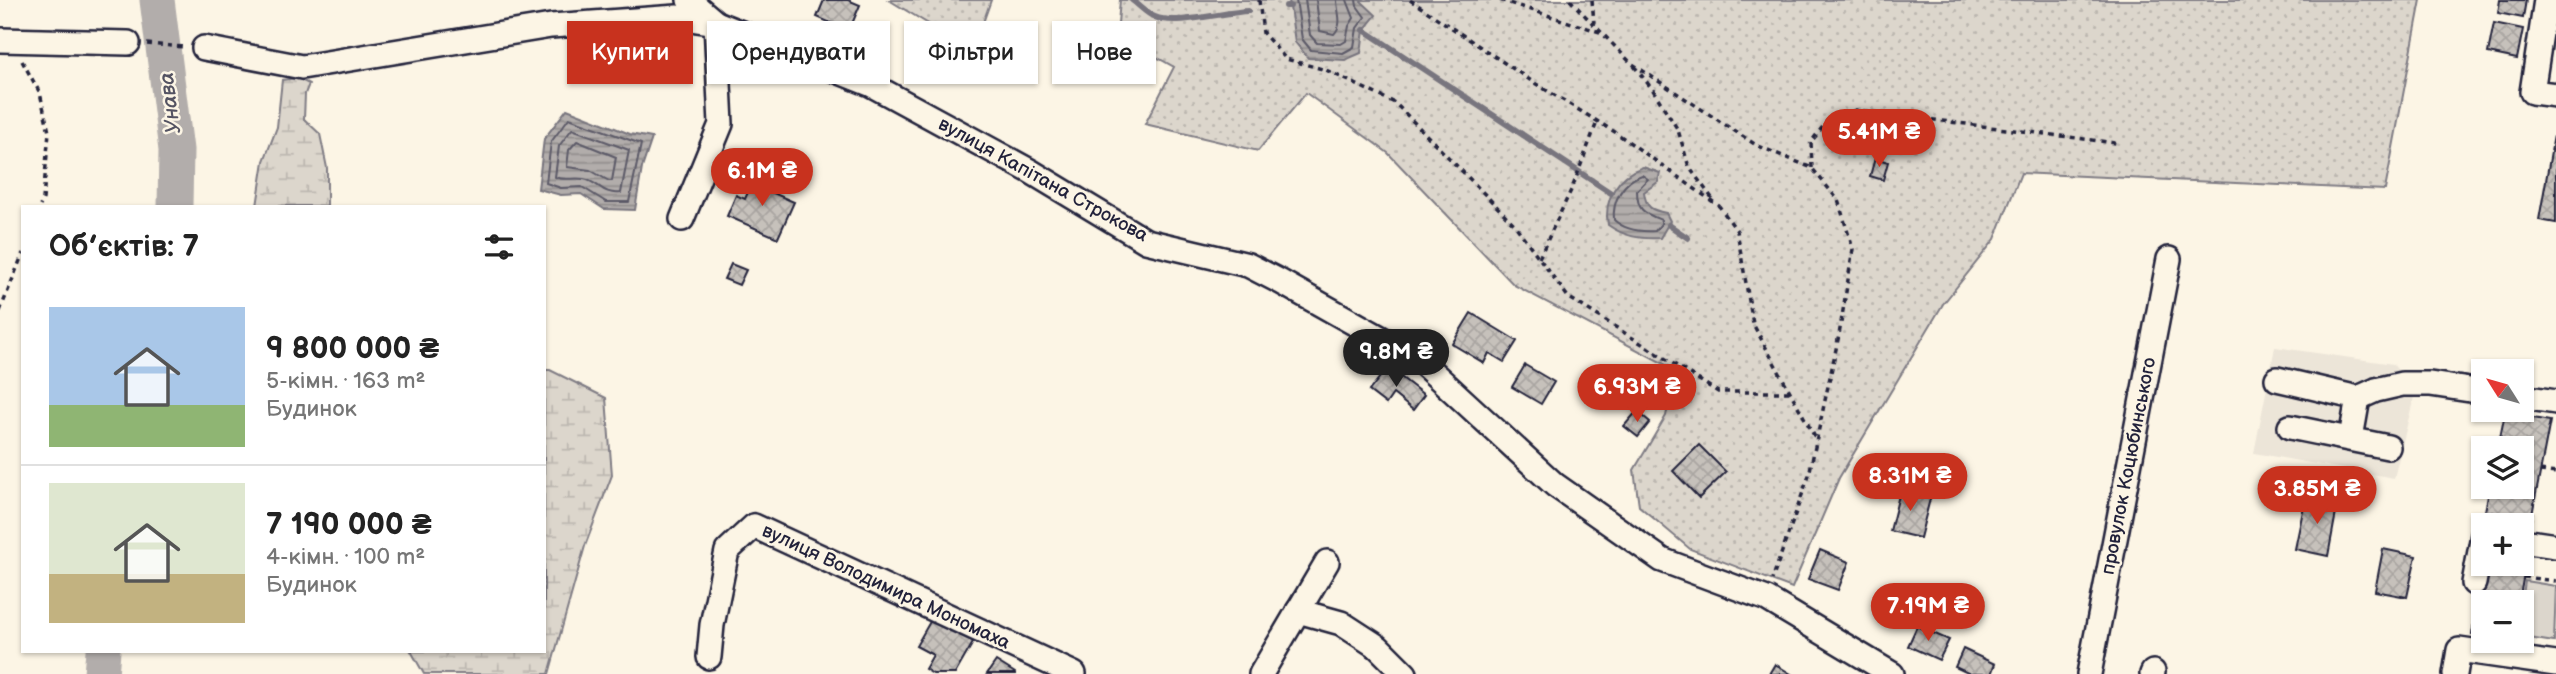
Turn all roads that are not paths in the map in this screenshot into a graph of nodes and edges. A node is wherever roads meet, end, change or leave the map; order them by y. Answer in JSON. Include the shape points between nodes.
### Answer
{"nodes":[{"id":1,"x":689,"y":0,"type":"edge"},
{"id":2,"x":2546,"y":0,"type":"edge"},
{"id":3,"x":714,"y":21,"type":"edge"},
{"id":4,"x":707,"y":22,"type":"edge"},
{"id":5,"x":7,"y":40,"type":"edge"},
{"id":6,"x":128,"y":43,"type":"road end"},
{"id":7,"x":204,"y":48,"type":"road end"},
{"id":8,"x":719,"y":84,"type":"edge"},
{"id":9,"x":870,"y":84,"type":"edge"},
{"id":10,"x":2556,"y":95,"type":"edge"},
{"id":11,"x":682,"y":219,"type":"dead end"},
{"id":12,"x":2169,"y":259,"type":"dead end"},
{"id":13,"x":2277,"y":379,"type":"dead end"},
{"id":14,"x":2471,"y":390,"type":"edge"},
{"id":15,"x":2358,"y":398,"type":"junction"},
{"id":16,"x":2534,"y":399,"type":"edge"},
{"id":17,"x":2556,"y":402,"type":"edge"},
{"id":18,"x":2290,"y":427,"type":"dead end"},
{"id":19,"x":2351,"y":438,"type":"junction"},
{"id":20,"x":2388,"y":447,"type":"dead end"},
{"id":21,"x":2534,"y":543,"type":"edge"},
{"id":22,"x":2556,"y":547,"type":"edge"},
{"id":23,"x":1328,"y":562,"type":"dead end"},
{"id":24,"x":2475,"y":576,"type":"edge"},
{"id":25,"x":2474,"y":583,"type":"dead end"},
{"id":26,"x":1298,"y":611,"type":"junction"},
{"id":27,"x":709,"y":657,"type":"dead end"},
{"id":28,"x":2556,"y":664,"type":"edge"},
{"id":29,"x":1885,"y":672,"type":"edge"},
{"id":30,"x":1074,"y":674,"type":"edge"},
{"id":31,"x":1261,"y":674,"type":"edge"},
{"id":32,"x":1405,"y":674,"type":"edge"},
{"id":33,"x":2089,"y":674,"type":"edge"},
{"id":34,"x":2455,"y":674,"type":"edge"}],
"edges":[{"from":1,"to":3,"type":"street"},
{"from":2,"to":10,"type":"street","via":[[2532,92]]},
{"from":4,"to":7,"type":"street","name":"вулиця Капітана Строкова","via":[[677,17],[551,26],[302,67]]},
{"from":5,"to":6,"type":"street"},
{"from":8,"to":11,"type":"street","via":[[721,124]]},
{"from":9,"to":29,"type":"street","name":"вулиця Капітана Строкова","via":[[1146,241],[1248,265],[1418,359],[1555,485],[1662,561],[1768,599]]},
{"from":12,"to":33,"type":"street","name":"провулок Коцюбинського"},
{"from":13,"to":15,"type":"street"},
{"from":14,"to":15,"type":"street","via":[[2402,384]]},
{"from":15,"to":19,"type":"street"},
{"from":16,"to":17,"type":"street"},
{"from":18,"to":19,"type":"street"},
{"from":19,"to":20,"type":"street"},
{"from":21,"to":22,"type":"street"},
{"from":23,"to":26,"type":"street"},
{"from":24,"to":25,"type":"street"},
{"from":26,"to":31,"type":"street"},
{"from":26,"to":32,"type":"street","via":[[1341,623],[1378,647]]},
{"from":27,"to":30,"type":"street","name":"вулиця Володимира Мономаха","via":[[727,551],[754,526]]},
{"from":28,"to":34,"type":"street","via":[[2459,650]]}]}
